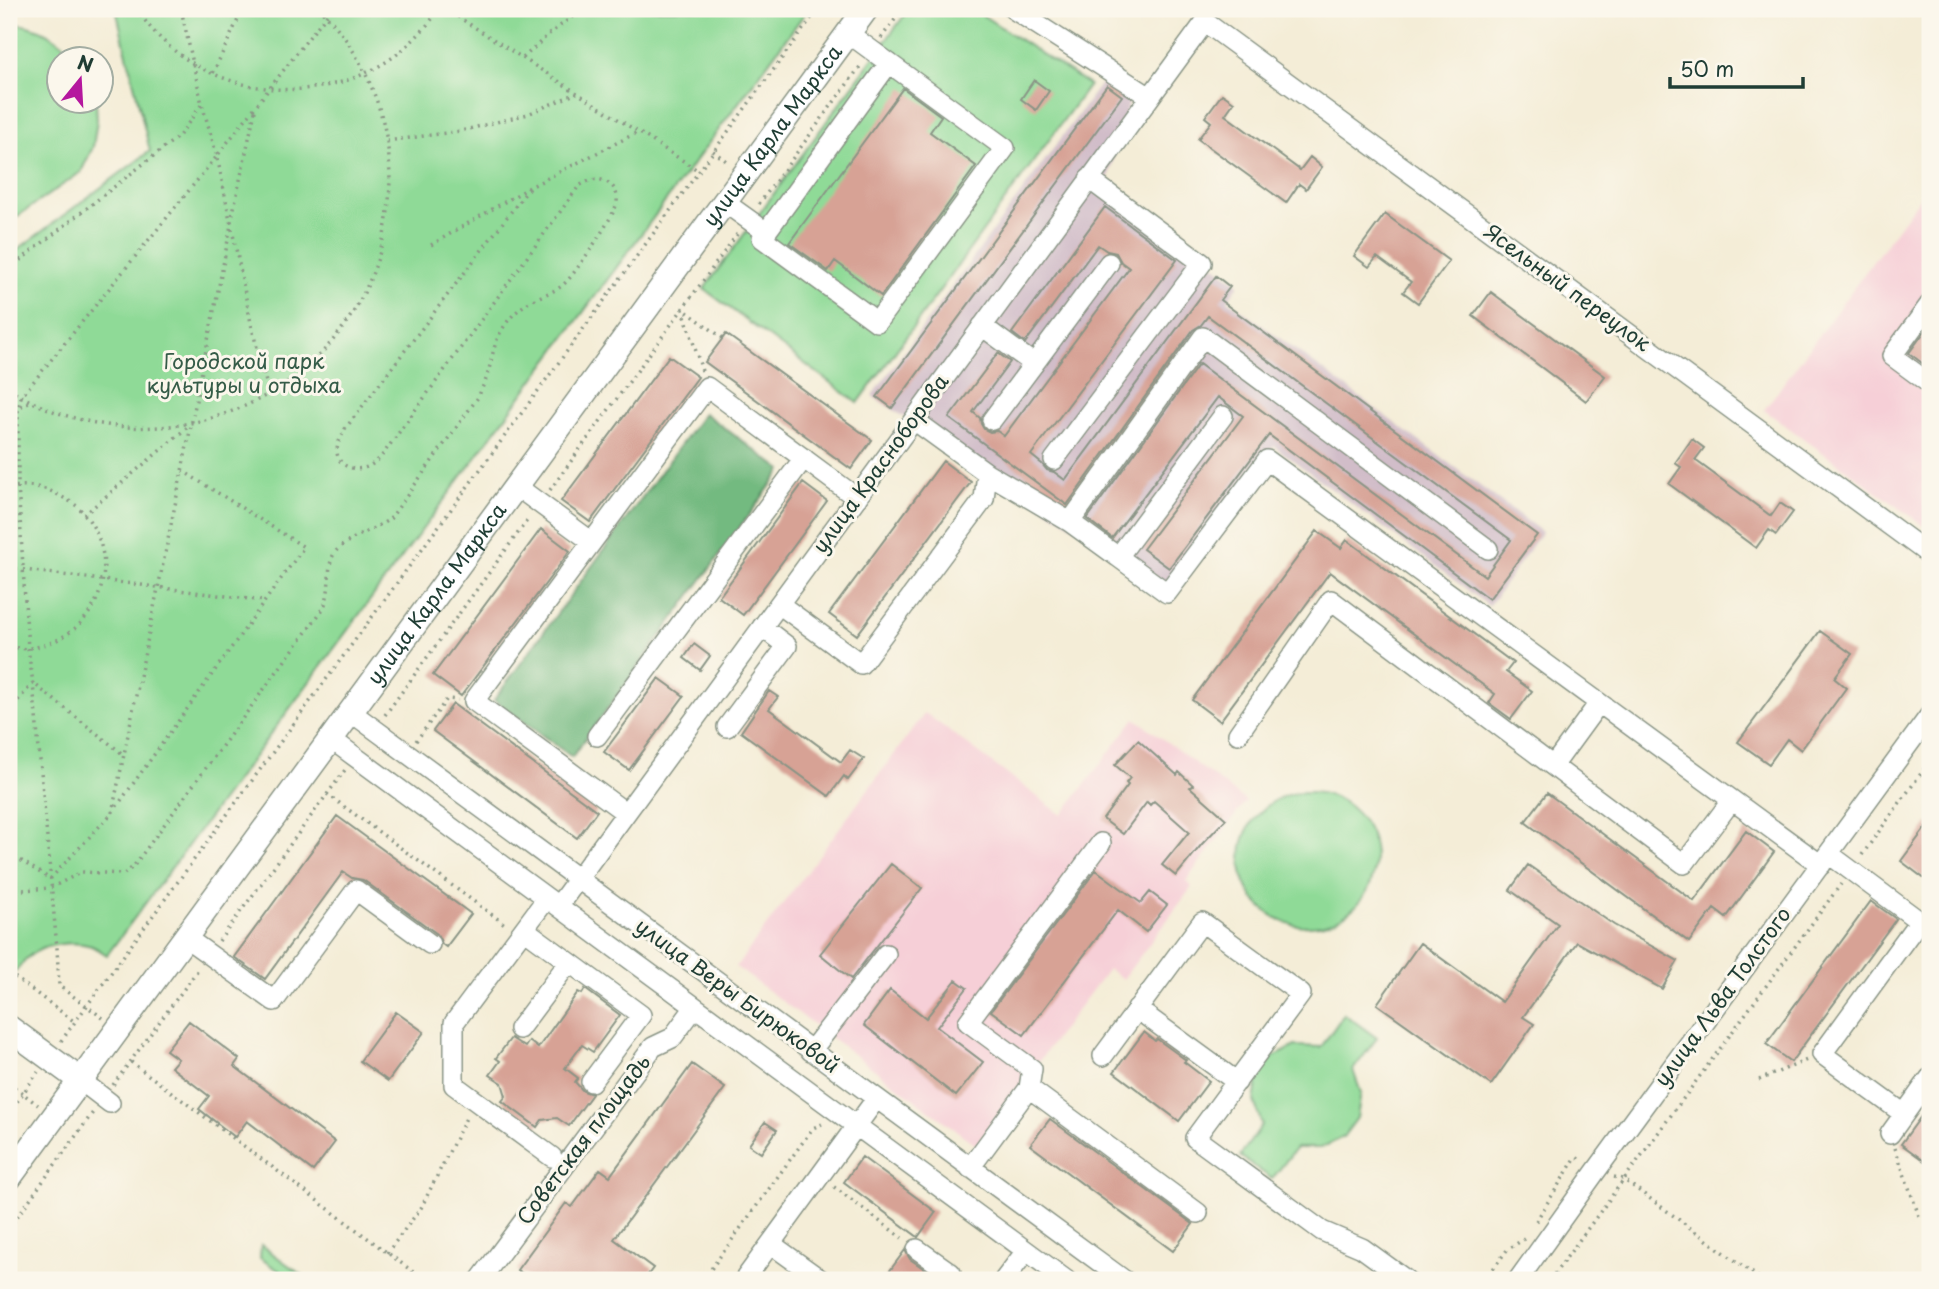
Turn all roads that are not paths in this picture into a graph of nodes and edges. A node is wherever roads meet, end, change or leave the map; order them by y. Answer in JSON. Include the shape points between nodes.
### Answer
{"nodes":[{"id":1,"x":866,"y":9,"type":"edge"},
{"id":2,"x":1013,"y":9,"type":"edge"},
{"id":3,"x":1050,"y":9,"type":"edge"},
{"id":4,"x":1202,"y":15,"type":"edge"},
{"id":5,"x":1045,"y":29,"type":"junction"},
{"id":6,"x":848,"y":33,"type":"junction"},
{"id":7,"x":889,"y":63,"type":"junction"},
{"id":8,"x":1150,"y":97,"type":"junction"},
{"id":9,"x":1089,"y":179,"type":"junction"},
{"id":10,"x":724,"y":202,"type":"junction"},
{"id":11,"x":765,"y":232,"type":"junction"},
{"id":12,"x":1109,"y":263,"type":"dead end"},
{"id":13,"x":1930,"y":304,"type":"edge"},
{"id":14,"x":982,"y":326,"type":"junction"},
{"id":15,"x":1034,"y":364,"type":"junction"},
{"id":16,"x":1930,"y":384,"type":"edge"},
{"id":17,"x":1223,"y":416,"type":"dead end"},
{"id":18,"x":914,"y":420,"type":"junction"},
{"id":19,"x":992,"y":420,"type":"dead end"},
{"id":20,"x":804,"y":458,"type":"junction"},
{"id":21,"x":1054,"y":460,"type":"dead end"},
{"id":22,"x":987,"y":473,"type":"junction"},
{"id":23,"x":516,"y":486,"type":"junction"},
{"id":24,"x":857,"y":498,"type":"junction"},
{"id":25,"x":1070,"y":522,"type":"junction"},
{"id":26,"x":592,"y":542,"type":"junction"},
{"id":27,"x":1488,"y":549,"type":"dead end"},
{"id":28,"x":1930,"y":555,"type":"edge"},
{"id":29,"x":1118,"y":556,"type":"junction"},
{"id":30,"x":779,"y":604,"type":"junction"},
{"id":31,"x":762,"y":627,"type":"junction"},
{"id":32,"x":1599,"y":703,"type":"junction"},
{"id":33,"x":351,"y":712,"type":"junction"},
{"id":34,"x":1930,"y":715,"type":"edge"},
{"id":35,"x":727,"y":727,"type":"dead end"},
{"id":36,"x":1238,"y":734,"type":"dead end"},
{"id":37,"x":597,"y":736,"type":"dead end"},
{"id":38,"x":331,"y":739,"type":"junction"},
{"id":39,"x":1553,"y":766,"type":"junction"},
{"id":40,"x":1732,"y":800,"type":"junction"},
{"id":41,"x":626,"y":813,"type":"junction"},
{"id":42,"x":1101,"y":843,"type":"dead end"},
{"id":43,"x":1825,"y":860,"type":"junction"},
{"id":44,"x":578,"y":879,"type":"junction"},
{"id":45,"x":552,"y":902,"type":"junction"},
{"id":46,"x":1925,"y":925,"type":"edge"},
{"id":47,"x":522,"y":932,"type":"junction"},
{"id":48,"x":186,"y":937,"type":"junction"},
{"id":49,"x":430,"y":944,"type":"dead end"},
{"id":50,"x":886,"y":954,"type":"dead end"},
{"id":51,"x":569,"y":962,"type":"junction"},
{"id":52,"x":695,"y":1007,"type":"junction"},
{"id":53,"x":1138,"y":1009,"type":"junction"},
{"id":54,"x":9,"y":1028,"type":"edge"},
{"id":55,"x":519,"y":1029,"type":"dead end"},
{"id":56,"x":811,"y":1051,"type":"junction"},
{"id":57,"x":1103,"y":1056,"type":"dead end"},
{"id":58,"x":1930,"y":1078,"type":"edge"},
{"id":59,"x":80,"y":1080,"type":"junction"},
{"id":60,"x":591,"y":1082,"type":"dead end"},
{"id":61,"x":1237,"y":1082,"type":"junction"},
{"id":62,"x":1029,"y":1088,"type":"junction"},
{"id":63,"x":876,"y":1099,"type":"junction"},
{"id":64,"x":107,"y":1100,"type":"road end"},
{"id":65,"x":1904,"y":1114,"type":"junction"},
{"id":66,"x":856,"y":1126,"type":"junction"},
{"id":67,"x":1889,"y":1134,"type":"road end"},
{"id":68,"x":552,"y":1157,"type":"dead end"},
{"id":69,"x":970,"y":1168,"type":"junction"},
{"id":70,"x":9,"y":1178,"type":"edge"},
{"id":71,"x":1198,"y":1213,"type":"dead end"},
{"id":72,"x":1054,"y":1230,"type":"junction"},
{"id":73,"x":771,"y":1244,"type":"junction"},
{"id":74,"x":917,"y":1249,"type":"road end"},
{"id":75,"x":1030,"y":1254,"type":"junction"},
{"id":76,"x":952,"y":1278,"type":"edge"},
{"id":77,"x":480,"y":1280,"type":"edge"},
{"id":78,"x":744,"y":1280,"type":"edge"},
{"id":79,"x":821,"y":1280,"type":"edge"},
{"id":80,"x":1004,"y":1280,"type":"edge"},
{"id":81,"x":1066,"y":1280,"type":"edge"},
{"id":82,"x":1124,"y":1280,"type":"edge"},
{"id":83,"x":1406,"y":1280,"type":"edge"},
{"id":84,"x":1518,"y":1280,"type":"edge"}],
"edges":[{"from":1,"to":6,"type":"main road","name":"улица Карла Маркса"},
{"from":2,"to":5,"type":"street"},
{"from":3,"to":5,"type":"street"},
{"from":4,"to":8,"type":"street","name":"улица Красноборова"},
{"from":4,"to":28,"type":"street","name":"Ясельный переулок"},
{"from":5,"to":8,"type":"street"},
{"from":6,"to":7,"type":"street"},
{"from":6,"to":10,"type":"main road","name":"улица Карла Маркса"},
{"from":7,"to":11,"type":"street"},
{"from":7,"to":11,"type":"street","via":[[1005,148],[877,322],[762,238]]},
{"from":8,"to":9,"type":"street","name":"улица Красноборова"},
{"from":9,"to":14,"type":"street","name":"улица Красноборова"},
{"from":9,"to":21,"type":"street","via":[[1202,263]]},
{"from":10,"to":11,"type":"street"},
{"from":10,"to":23,"type":"main road","name":"улица Карла Маркса"},
{"from":12,"to":15,"type":"street"},
{"from":13,"to":16,"type":"street","via":[[1892,356]]},
{"from":14,"to":15,"type":"street"},
{"from":14,"to":18,"type":"street","name":"улица Красноборова"},
{"from":15,"to":19,"type":"street"},
{"from":17,"to":29,"type":"street"},
{"from":18,"to":22,"type":"street"},
{"from":18,"to":24,"type":"street","name":"улица Красноборова"},
{"from":20,"to":24,"type":"street"},
{"from":20,"to":26,"type":"street","via":[[707,387]]},
{"from":20,"to":37,"type":"street"},
{"from":22,"to":25,"type":"street"},
{"from":22,"to":30,"type":"street","via":[[984,499],[861,664]]},
{"from":23,"to":26,"type":"street"},
{"from":23,"to":33,"type":"main road","name":"улица Карла Маркса"},
{"from":24,"to":30,"type":"street","name":"улица Красноборова"},
{"from":25,"to":27,"type":"street","via":[[1203,337]]},
{"from":25,"to":29,"type":"street"},
{"from":26,"to":41,"type":"street","via":[[474,701]]},
{"from":29,"to":32,"type":"street","via":[[1167,593],[1267,460]]},
{"from":30,"to":31,"type":"street","name":"улица Красноборова"},
{"from":31,"to":35,"type":"street","via":[[787,646]]},
{"from":31,"to":41,"type":"street","name":"улица Красноборова"},
{"from":32,"to":39,"type":"street"},
{"from":32,"to":40,"type":"street"},
{"from":33,"to":38,"type":"main road","name":"улица Карла Маркса"},
{"from":33,"to":44,"type":"street","name":"улица Веры Бирюковой"},
{"from":34,"to":43,"type":"street","name":"улица Льва Толстого"},
{"from":36,"to":39,"type":"street","via":[[1331,600]]},
{"from":38,"to":45,"type":"street","name":"улица Веры Бирюковой"},
{"from":38,"to":48,"type":"main road","name":"улица Карла Маркса"},
{"from":39,"to":40,"type":"street","via":[[1684,864]]},
{"from":40,"to":43,"type":"street"},
{"from":41,"to":44,"type":"street","name":"улица Красноборова"},
{"from":42,"to":62,"type":"street","via":[[968,1022],[1032,1069]]},
{"from":43,"to":46,"type":"street","via":[[1851,870]]},
{"from":43,"to":84,"type":"street","name":"улица Льва Толстого"},
{"from":44,"to":45,"type":"street","name":"улица Красноборова"},
{"from":44,"to":56,"type":"street","name":"улица Веры Бирюковой"},
{"from":45,"to":47,"type":"street","name":"Советская площадь"},
{"from":45,"to":52,"type":"street","name":"улица Веры Бирюковой"},
{"from":46,"to":65,"type":"street","via":[[1822,1054]]},
{"from":47,"to":51,"type":"street"},
{"from":47,"to":68,"type":"street","name":"Советская площадь","via":[[454,1023],[454,1085]]},
{"from":48,"to":49,"type":"street","via":[[274,1002],[356,890]]},
{"from":48,"to":59,"type":"main road","name":"улица Карла Маркса"},
{"from":50,"to":56,"type":"street"},
{"from":51,"to":55,"type":"street"},
{"from":51,"to":60,"type":"street","via":[[641,1015]]},
{"from":52,"to":66,"type":"street","name":"улица Веры Бирюковой"},
{"from":52,"to":77,"type":"street","name":"Советская площадь","via":[[672,1038],[653,1047]]},
{"from":53,"to":57,"type":"street"},
{"from":53,"to":61,"type":"street"},
{"from":53,"to":61,"type":"street","via":[[1202,922],[1301,994]]},
{"from":54,"to":59,"type":"main road"},
{"from":56,"to":63,"type":"street","name":"улица Веры Бирюковой"},
{"from":58,"to":65,"type":"street"},
{"from":59,"to":64,"type":"street"},
{"from":59,"to":70,"type":"main road","name":"улица Карла Маркса"},
{"from":61,"to":83,"type":"street","via":[[1195,1138],[1322,1231],[1362,1248]]},
{"from":62,"to":69,"type":"street"},
{"from":62,"to":71,"type":"street"},
{"from":63,"to":66,"type":"street"},
{"from":63,"to":69,"type":"street","name":"улица Веры Бирюковой"},
{"from":65,"to":67,"type":"street"},
{"from":66,"to":73,"type":"street"},
{"from":66,"to":75,"type":"street","name":"улица Веры Бирюковой"},
{"from":69,"to":72,"type":"street","name":"улица Веры Бирюковой"},
{"from":72,"to":75,"type":"street"},
{"from":72,"to":82,"type":"street","name":"улица Веры Бирюковой"},
{"from":73,"to":78,"type":"street"},
{"from":73,"to":79,"type":"street"},
{"from":74,"to":76,"type":"street"},
{"from":75,"to":80,"type":"street"},
{"from":75,"to":81,"type":"street","name":"улица Веры Бирюковой"}]}
